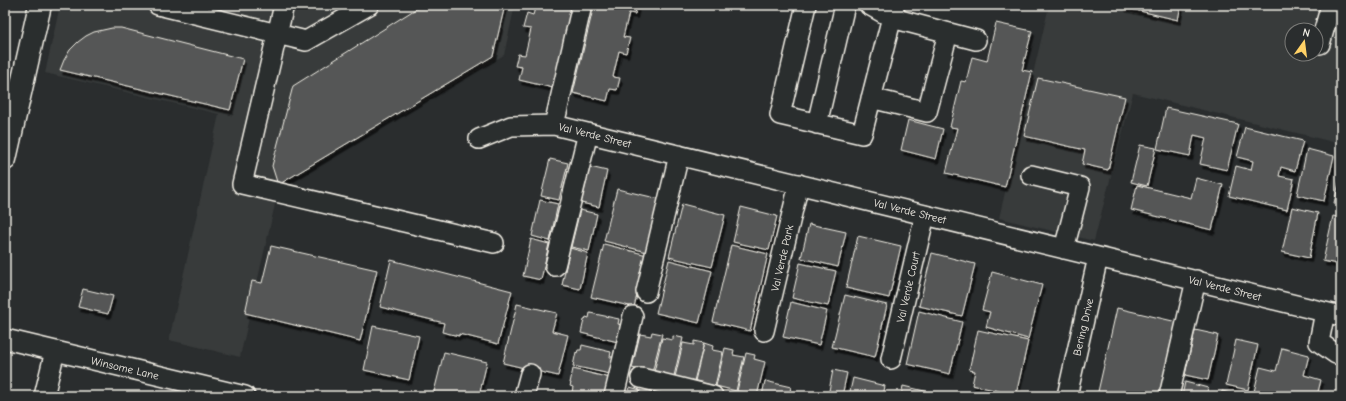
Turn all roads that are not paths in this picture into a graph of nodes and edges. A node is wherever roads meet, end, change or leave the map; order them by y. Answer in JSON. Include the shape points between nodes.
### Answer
{"nodes":[{"id":1,"x":40,"y":5,"type":"edge"},
{"id":2,"x":158,"y":5,"type":"edge"},
{"id":3,"x":284,"y":5,"type":"edge"},
{"id":4,"x":369,"y":5,"type":"edge"},
{"id":5,"x":582,"y":5,"type":"edge"},
{"id":6,"x":806,"y":5,"type":"edge"},
{"id":7,"x":845,"y":5,"type":"edge"},
{"id":8,"x":868,"y":5,"type":"edge"},
{"id":9,"x":1331,"y":5,"type":"edge"},
{"id":10,"x":893,"y":12,"type":"edge"},
{"id":11,"x":1324,"y":30,"type":"edge"},
{"id":12,"x":277,"y":33,"type":"junction"},
{"id":13,"x":948,"y":33,"type":"junction"},
{"id":14,"x":976,"y":40,"type":"dead end"},
{"id":15,"x":870,"y":98,"type":"junction"},
{"id":16,"x":817,"y":124,"type":"junction"},
{"id":17,"x":554,"y":125,"type":"junction"},
{"id":18,"x":588,"y":133,"type":"junction"},
{"id":19,"x":479,"y":139,"type":"dead end"},
{"id":20,"x":679,"y":155,"type":"junction"},
{"id":21,"x":5,"y":158,"type":"edge"},
{"id":22,"x":1031,"y":175,"type":"dead end"},
{"id":23,"x":799,"y":184,"type":"junction"},
{"id":24,"x":925,"y":215,"type":"junction"},
{"id":25,"x":494,"y":244,"type":"dead end"},
{"id":26,"x":1064,"y":249,"type":"junction"},
{"id":27,"x":1098,"y":257,"type":"junction"},
{"id":28,"x":555,"y":266,"type":"dead end"},
{"id":29,"x":1196,"y":280,"type":"junction"},
{"id":30,"x":646,"y":292,"type":"dead end"},
{"id":31,"x":1333,"y":314,"type":"edge"},
{"id":32,"x":633,"y":316,"type":"dead end"},
{"id":33,"x":764,"y":331,"type":"dead end"},
{"id":34,"x":5,"y":339,"type":"edge"},
{"id":35,"x":55,"y":351,"type":"junction"},
{"id":36,"x":1341,"y":355,"type":"edge"},
{"id":37,"x":891,"y":359,"type":"dead end"},
{"id":38,"x":530,"y":374,"type":"dead end"},
{"id":39,"x":640,"y":378,"type":"dead end"},
{"id":40,"x":174,"y":388,"type":"edge"},
{"id":41,"x":706,"y":395,"type":"edge"},
{"id":42,"x":44,"y":396,"type":"edge"},
{"id":43,"x":245,"y":396,"type":"edge"},
{"id":44,"x":524,"y":396,"type":"edge"},
{"id":45,"x":614,"y":396,"type":"edge"},
{"id":46,"x":1067,"y":396,"type":"edge"},
{"id":47,"x":1169,"y":396,"type":"edge"}],
"edges":[{"from":1,"to":21,"type":"main road"},
{"from":2,"to":12,"type":"street"},
{"from":3,"to":12,"type":"street"},
{"from":4,"to":12,"type":"street","via":[[306,41]]},
{"from":5,"to":17,"type":"street"},
{"from":6,"to":16,"type":"street","via":[[780,115]]},
{"from":7,"to":16,"type":"street"},
{"from":8,"to":10,"type":"street"},
{"from":9,"to":11,"type":"street"},
{"from":10,"to":13,"type":"street"},
{"from":10,"to":15,"type":"street"},
{"from":12,"to":25,"type":"street","via":[[242,184]]},
{"from":13,"to":14,"type":"street"},
{"from":13,"to":15,"type":"street","via":[[927,112]]},
{"from":15,"to":16,"type":"street","via":[[862,134]]},
{"from":17,"to":18,"type":"street","name":"Val Verde Street"},
{"from":17,"to":19,"type":"street","name":"Val Verde Street","via":[[511,126]]},
{"from":18,"to":20,"type":"street","name":"Val Verde Street"},
{"from":18,"to":28,"type":"street"},
{"from":20,"to":23,"type":"street","name":"Val Verde Street"},
{"from":20,"to":30,"type":"street"},
{"from":22,"to":26,"type":"street","via":[[1080,187]]},
{"from":23,"to":24,"type":"street","name":"Val Verde Street"},
{"from":23,"to":33,"type":"street","name":"Val Verde Park"},
{"from":24,"to":26,"type":"street","name":"Val Verde Street"},
{"from":24,"to":37,"type":"street","name":"Val Verde Court"},
{"from":26,"to":27,"type":"street","name":"Val Verde Street"},
{"from":27,"to":29,"type":"street","name":"Val Verde Street"},
{"from":27,"to":46,"type":"street","name":"Bering Drive"},
{"from":29,"to":31,"type":"street","name":"Val Verde Street"},
{"from":29,"to":47,"type":"street"},
{"from":31,"to":36,"type":"street","via":[[1319,342]]},
{"from":32,"to":45,"type":"street"},
{"from":34,"to":35,"type":"street","name":"Winsome Lane"},
{"from":35,"to":40,"type":"street","name":"Winsome Lane"},
{"from":35,"to":42,"type":"street"},
{"from":38,"to":44,"type":"street"},
{"from":39,"to":41,"type":"street"},
{"from":40,"to":43,"type":"street","name":"Winsome Lane"}]}
